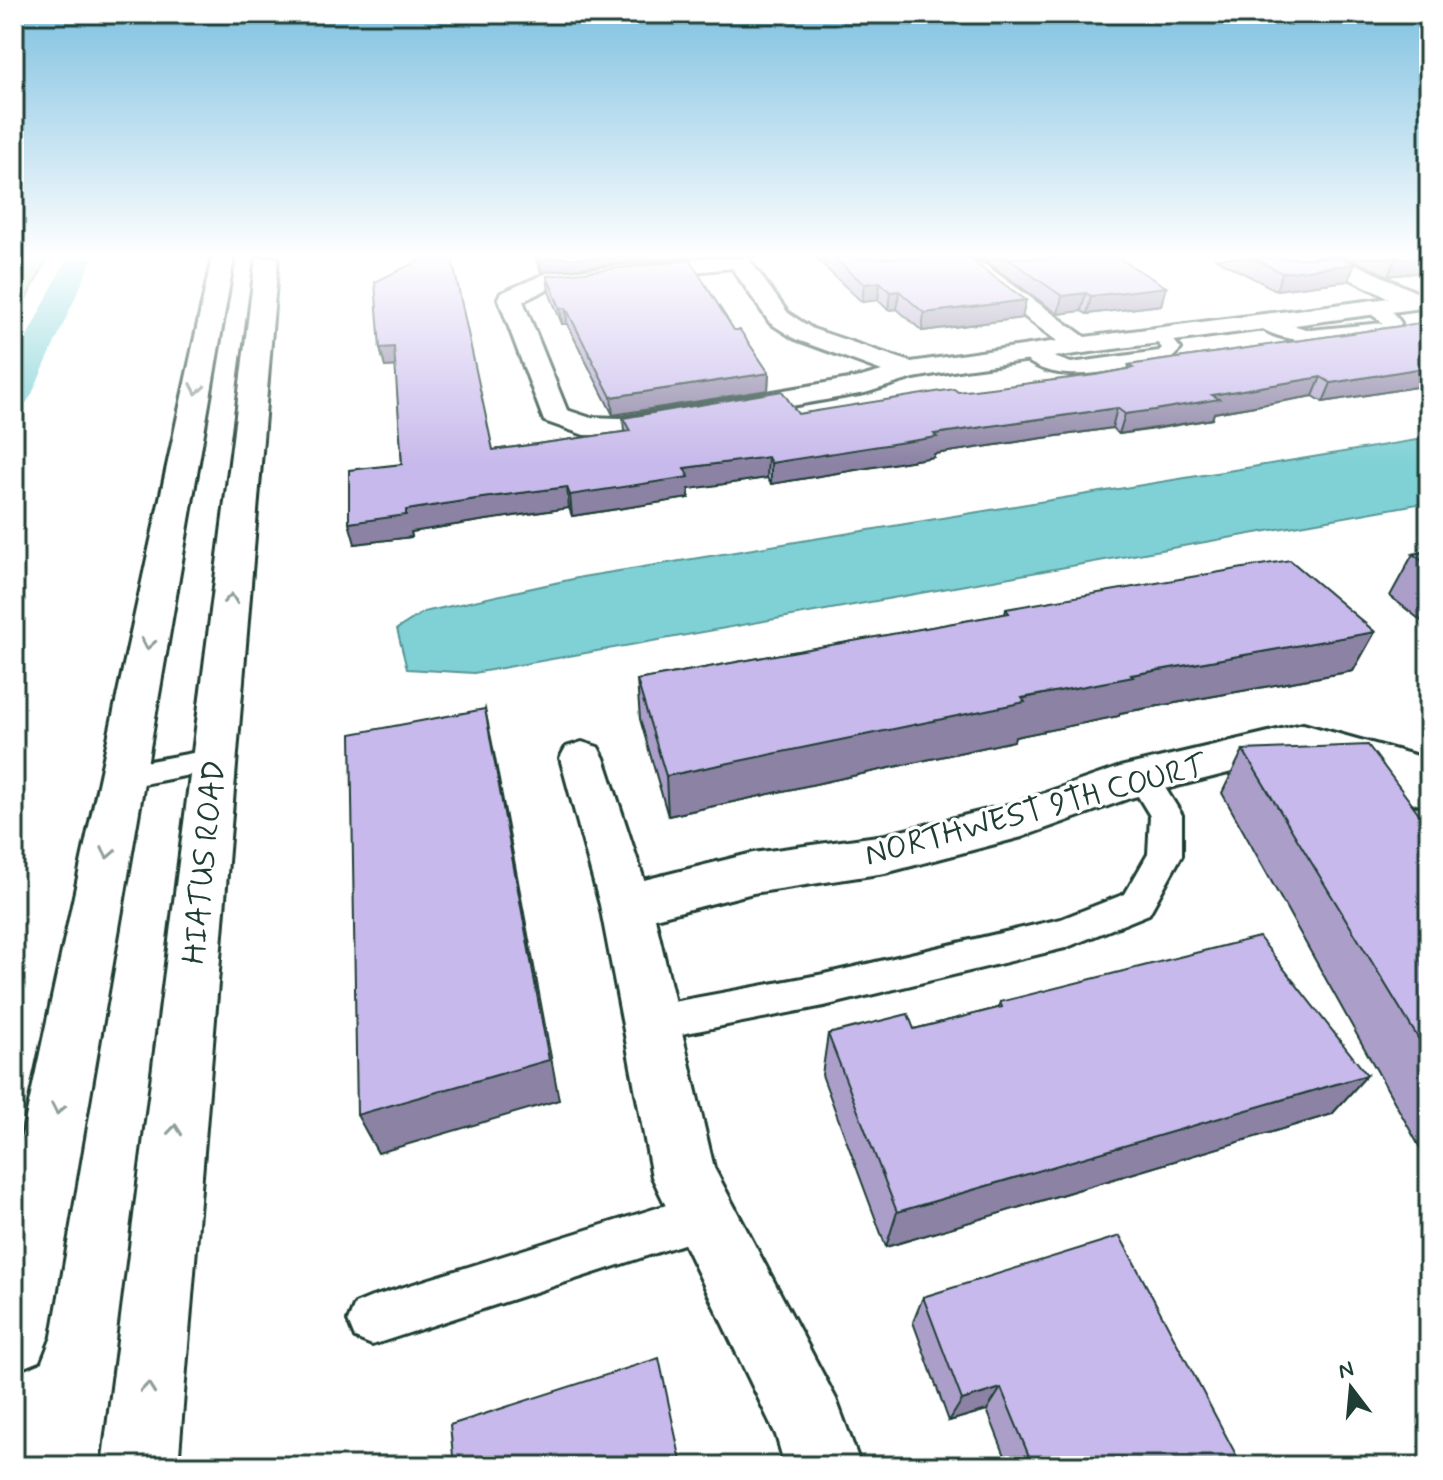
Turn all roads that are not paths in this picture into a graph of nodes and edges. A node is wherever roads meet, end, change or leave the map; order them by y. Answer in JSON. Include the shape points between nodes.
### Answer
{"nodes":[{"id":1,"x":210,"y":327,"type":"edge"},
{"id":2,"x":260,"y":327,"type":"edge"},
{"id":3,"x":521,"y":327,"type":"edge"},
{"id":4,"x":793,"y":327,"type":"edge"},
{"id":5,"x":1055,"y":327,"type":"edge"},
{"id":6,"x":1223,"y":327,"type":"edge"},
{"id":7,"x":1160,"y":335,"type":"junction"},
{"id":8,"x":1080,"y":346,"type":"junction"},
{"id":9,"x":1028,"y":353,"type":"junction"},
{"id":10,"x":909,"y":371,"type":"junction"},
{"id":11,"x":582,"y":758,"type":"dead end"},
{"id":12,"x":214,"y":760,"type":"junction"},
{"id":13,"x":123,"y":777,"type":"junction"},
{"id":14,"x":1143,"y":778,"type":"junction"},
{"id":15,"x":1425,"y":784,"type":"edge"},
{"id":16,"x":626,"y":905,"type":"junction"},
{"id":17,"x":651,"y":1023,"type":"junction"},
{"id":18,"x":705,"y":1215,"type":"junction"},
{"id":19,"x":372,"y":1321,"type":"dead end"},
{"id":20,"x":14,"y":1336,"type":"edge"},
{"id":21,"x":140,"y":1466,"type":"edge"},
{"id":22,"x":823,"y":1466,"type":"edge"}],
"edges":[{"from":1,"to":13,"type":"street","one_way":true},
{"from":12,"to":2,"type":"street","name":"HIATUS ROAD","one_way":true},
{"from":3,"to":10,"type":"street","via":[[554,415],[584,426],[620,427],[865,385]]},
{"from":4,"to":10,"type":"street"},
{"from":5,"to":8,"type":"street"},
{"from":6,"to":7,"type":"street"},
{"from":7,"to":8,"type":"street"},
{"from":7,"to":9,"type":"lane","via":[[1172,349],[1164,356],[1071,369]]},
{"from":8,"to":9,"type":"street"},
{"from":9,"to":10,"type":"street"},
{"from":11,"to":16,"type":"street"},
{"from":12,"to":13,"type":"lane"},
{"from":21,"to":12,"type":"street","name":"HIATUS ROAD","one_way":true},
{"from":13,"to":20,"type":"street","one_way":true},
{"from":14,"to":15,"type":"street","name":"NORTHWEST 9TH COURT","via":[[1303,739],[1402,767]]},
{"from":14,"to":16,"type":"street","name":"NORTHWEST 9TH COURT","via":[[1022,819],[885,854],[753,873]]},
{"from":14,"to":17,"type":"lane","via":[[1166,815],[1165,855],[1137,904],[1065,933],[824,990]]},
{"from":16,"to":17,"type":"street"},
{"from":17,"to":18,"type":"street","via":[[684,1177]]},
{"from":18,"to":19,"type":"lane"},
{"from":18,"to":22,"type":"street","via":[[810,1425]]}]}
